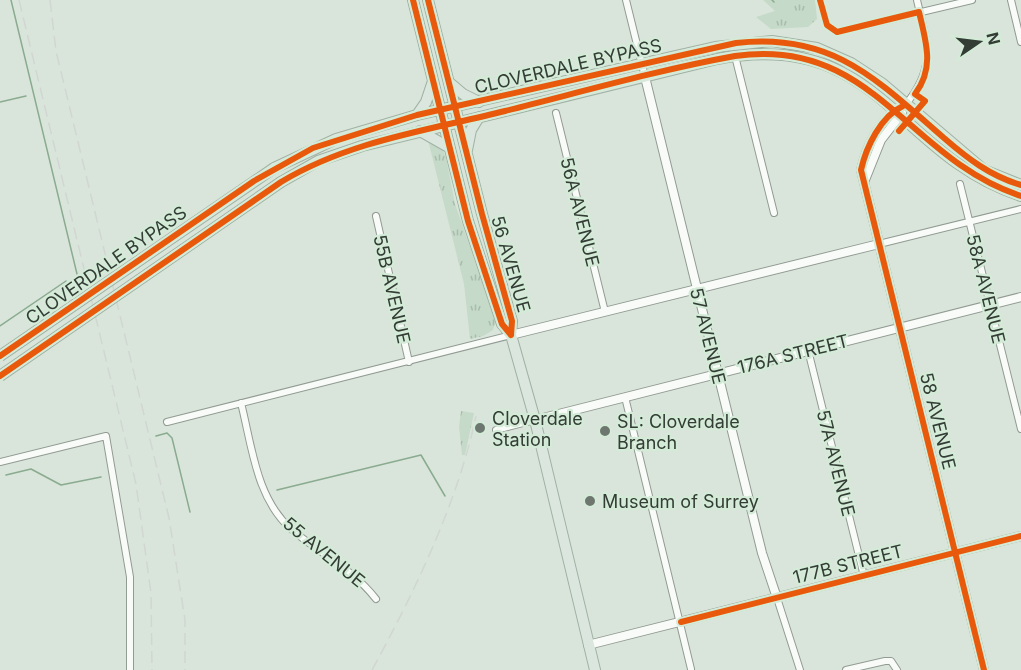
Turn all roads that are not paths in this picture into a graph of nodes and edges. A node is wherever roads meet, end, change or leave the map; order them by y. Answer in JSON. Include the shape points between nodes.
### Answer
{"nodes":[{"id":1,"x":413,"y":0,"type":"edge"},
{"id":2,"x":428,"y":0,"type":"edge"},
{"id":3,"x":626,"y":0,"type":"edge"},
{"id":4,"x":820,"y":0,"type":"edge"},
{"id":5,"x":916,"y":0,"type":"edge"},
{"id":6,"x":972,"y":0,"type":"edge"},
{"id":7,"x":1011,"y":0,"type":"edge"},
{"id":8,"x":919,"y":12,"type":"junction"},
{"id":9,"x":1021,"y":42,"type":"edge"},
{"id":10,"x":735,"y":56,"type":"junction"},
{"id":11,"x":641,"y":63,"type":"junction"},
{"id":12,"x":645,"y":77,"type":"junction"},
{"id":13,"x":448,"y":80,"type":"junction"},
{"id":14,"x":433,"y":81,"type":"junction"},
{"id":15,"x":479,"y":102,"type":"junction"},
{"id":16,"x":906,"y":104,"type":"junction"},
{"id":17,"x":454,"y":107,"type":"junction"},
{"id":18,"x":441,"y":110,"type":"junction"},
{"id":19,"x":556,"y":113,"type":"dead end"},
{"id":20,"x":898,"y":113,"type":"junction"},
{"id":21,"x":417,"y":115,"type":"junction"},
{"id":22,"x":479,"y":117,"type":"junction"},
{"id":23,"x":458,"y":122,"type":"junction"},
{"id":24,"x":444,"y":126,"type":"junction"},
{"id":25,"x":420,"y":131,"type":"junction"},
{"id":26,"x":450,"y":148,"type":"junction"},
{"id":27,"x":466,"y":154,"type":"junction"},
{"id":28,"x":960,"y":184,"type":"dead end"},
{"id":29,"x":1021,"y":185,"type":"edge"},
{"id":30,"x":1021,"y":196,"type":"edge"},
{"id":31,"x":1021,"y":209,"type":"edge"},
{"id":32,"x":774,"y":213,"type":"dead end"},
{"id":33,"x":376,"y":216,"type":"dead end"},
{"id":34,"x":970,"y":222,"type":"junction"},
{"id":35,"x":879,"y":244,"type":"junction"},
{"id":36,"x":696,"y":290,"type":"junction"},
{"id":37,"x":1021,"y":297,"type":"edge"},
{"id":38,"x":990,"y":305,"type":"junction"},
{"id":39,"x":605,"y":312,"type":"junction"},
{"id":40,"x":900,"y":327,"type":"junction"},
{"id":41,"x":511,"y":335,"type":"junction"},
{"id":42,"x":808,"y":350,"type":"junction"},
{"id":43,"x":0,"y":356,"type":"edge"},
{"id":44,"x":409,"y":362,"type":"junction"},
{"id":45,"x":717,"y":373,"type":"junction"},
{"id":46,"x":0,"y":376,"type":"edge"},
{"id":47,"x":625,"y":397,"type":"junction"},
{"id":48,"x":241,"y":404,"type":"junction"},
{"id":49,"x":535,"y":420,"type":"junction"},
{"id":50,"x":167,"y":422,"type":"dead end"},
{"id":51,"x":1021,"y":429,"type":"edge"},
{"id":52,"x":496,"y":430,"type":"dead end"},
{"id":53,"x":0,"y":462,"type":"edge"},
{"id":54,"x":1021,"y":536,"type":"edge"},
{"id":55,"x":955,"y":553,"type":"junction"},
{"id":56,"x":864,"y":576,"type":"junction"},
{"id":57,"x":376,"y":598,"type":"dead end"},
{"id":58,"x":777,"y":598,"type":"junction"},
{"id":59,"x":681,"y":622,"type":"junction"},
{"id":60,"x":588,"y":645,"type":"junction"},
{"id":61,"x":691,"y":669,"type":"edge"},
{"id":62,"x":130,"y":670,"type":"edge"},
{"id":63,"x":595,"y":670,"type":"edge"},
{"id":64,"x":800,"y":670,"type":"edge"},
{"id":65,"x":846,"y":670,"type":"edge"},
{"id":66,"x":897,"y":670,"type":"edge"},
{"id":67,"x":984,"y":670,"type":"edge"}],
"edges":[{"from":1,"to":14,"type":"highway","name":"56 AVENUE"},
{"from":2,"to":13,"type":"highway","name":"56 AVENUE"},
{"from":3,"to":11,"type":"street","name":"57 AVENUE"},
{"from":4,"to":8,"type":"street","via":[[832,30],[842,31]]},
{"from":5,"to":8,"type":"street"},
{"from":6,"to":8,"type":"street"},
{"from":7,"to":9,"type":"street"},
{"from":8,"to":16,"type":"street","via":[[928,52],[927,71]]},
{"from":10,"to":12,"type":"highway","name":"CLOVERDALE BYPASS"},
{"from":10,"to":20,"type":"highway","name":"CLOVERDALE BYPASS","via":[[772,53],[826,64],[855,79]]},
{"from":10,"to":32,"type":"street"},
{"from":11,"to":12,"type":"street","name":"57 AVENUE"},
{"from":11,"to":15,"type":"highway","name":"CLOVERDALE BYPASS"},
{"from":11,"to":16,"type":"highway","name":"CLOVERDALE BYPASS","via":[[736,44],[789,42],[817,48],[851,63]]},
{"from":12,"to":22,"type":"highway","name":"CLOVERDALE BYPASS"},
{"from":12,"to":36,"type":"street","name":"57 AVENUE"},
{"from":13,"to":15,"type":"highway"},
{"from":13,"to":17,"type":"highway","name":"56 AVENUE"},
{"from":14,"to":18,"type":"highway","name":"56 AVENUE"},
{"from":14,"to":21,"type":"highway"},
{"from":15,"to":17,"type":"highway","name":"CLOVERDALE BYPASS"},
{"from":16,"to":20,"type":"street","name":"58 AVENUE"},
{"from":16,"to":29,"type":"highway","name":"CLOVERDALE BYPASS","via":[[984,170]]},
{"from":17,"to":18,"type":"highway","name":"CLOVERDALE BYPASS"},
{"from":17,"to":23,"type":"highway","name":"56 AVENUE"},
{"from":18,"to":21,"type":"highway","name":"CLOVERDALE BYPASS"},
{"from":18,"to":24,"type":"highway","name":"56 AVENUE"},
{"from":19,"to":39,"type":"street","name":"56A AVENUE"},
{"from":20,"to":30,"type":"highway","name":"CLOVERDALE BYPASS","via":[[969,173]]},
{"from":20,"to":35,"type":"street","name":"58 AVENUE","via":[[874,136],[861,170]]},
{"from":21,"to":43,"type":"highway","name":"CLOVERDALE BYPASS","bridge":true,"via":[[336,139],[274,168]]},
{"from":22,"to":23,"type":"highway","name":"CLOVERDALE BYPASS"},
{"from":22,"to":27,"type":"highway","via":[[471,130]]},
{"from":23,"to":24,"type":"highway","name":"CLOVERDALE BYPASS"},
{"from":23,"to":27,"type":"highway","name":"56 AVENUE"},
{"from":24,"to":25,"type":"highway","name":"CLOVERDALE BYPASS"},
{"from":24,"to":26,"type":"highway","name":"56 AVENUE"},
{"from":25,"to":26,"type":"highway"},
{"from":25,"to":46,"type":"highway","name":"CLOVERDALE BYPASS","bridge":true,"via":[[338,154],[305,168]]},
{"from":26,"to":41,"type":"highway","name":"56 AVENUE","via":[[475,244],[502,324]]},
{"from":27,"to":41,"type":"highway","name":"56 AVENUE","via":[[512,321]]},
{"from":28,"to":34,"type":"street","name":"58A AVENUE"},
{"from":31,"to":34,"type":"street"},
{"from":33,"to":44,"type":"street","name":"55B AVENUE"},
{"from":34,"to":35,"type":"street"},
{"from":34,"to":38,"type":"street","name":"58A AVENUE"},
{"from":35,"to":36,"type":"street"},
{"from":35,"to":40,"type":"street","name":"58 AVENUE"},
{"from":36,"to":39,"type":"street"},
{"from":36,"to":45,"type":"street","name":"57 AVENUE"},
{"from":37,"to":38,"type":"street","name":"176A STREET"},
{"from":38,"to":40,"type":"street","name":"176A STREET"},
{"from":38,"to":51,"type":"street","name":"58A AVENUE"},
{"from":39,"to":41,"type":"street"},
{"from":40,"to":42,"type":"street","name":"176A STREET"},
{"from":40,"to":55,"type":"street","name":"58 AVENUE"},
{"from":41,"to":44,"type":"street"},
{"from":41,"to":49,"type":"highway","name":"56 AVENUE"},
{"from":42,"to":45,"type":"street","name":"176A STREET"},
{"from":42,"to":56,"type":"street","name":"57A AVENUE"},
{"from":44,"to":48,"type":"street"},
{"from":45,"to":47,"type":"street","name":"176A STREET"},
{"from":45,"to":58,"type":"street","name":"57 AVENUE"},
{"from":47,"to":49,"type":"street","name":"176A STREET"},
{"from":47,"to":59,"type":"street"},
{"from":48,"to":50,"type":"street"},
{"from":48,"to":57,"type":"street","name":"55 AVENUE","via":[[268,501],[292,530],[345,566]]},
{"from":49,"to":52,"type":"street","name":"176A STREET"},
{"from":49,"to":60,"type":"highway","name":"56 AVENUE"},
{"from":53,"to":62,"type":"street","via":[[106,436],[130,577]]},
{"from":54,"to":55,"type":"street","name":"177B STREET"},
{"from":55,"to":56,"type":"street","name":"177B STREET"},
{"from":55,"to":67,"type":"street","name":"58 AVENUE"},
{"from":56,"to":58,"type":"street","name":"177B STREET"},
{"from":58,"to":59,"type":"street","name":"177B STREET"},
{"from":58,"to":64,"type":"street","name":"57 AVENUE"},
{"from":59,"to":60,"type":"street","name":"177B STREET"},
{"from":59,"to":61,"type":"street"},
{"from":60,"to":63,"type":"highway","name":"56 AVENUE"},
{"from":65,"to":66,"type":"street","via":[[891,661]]}]}
